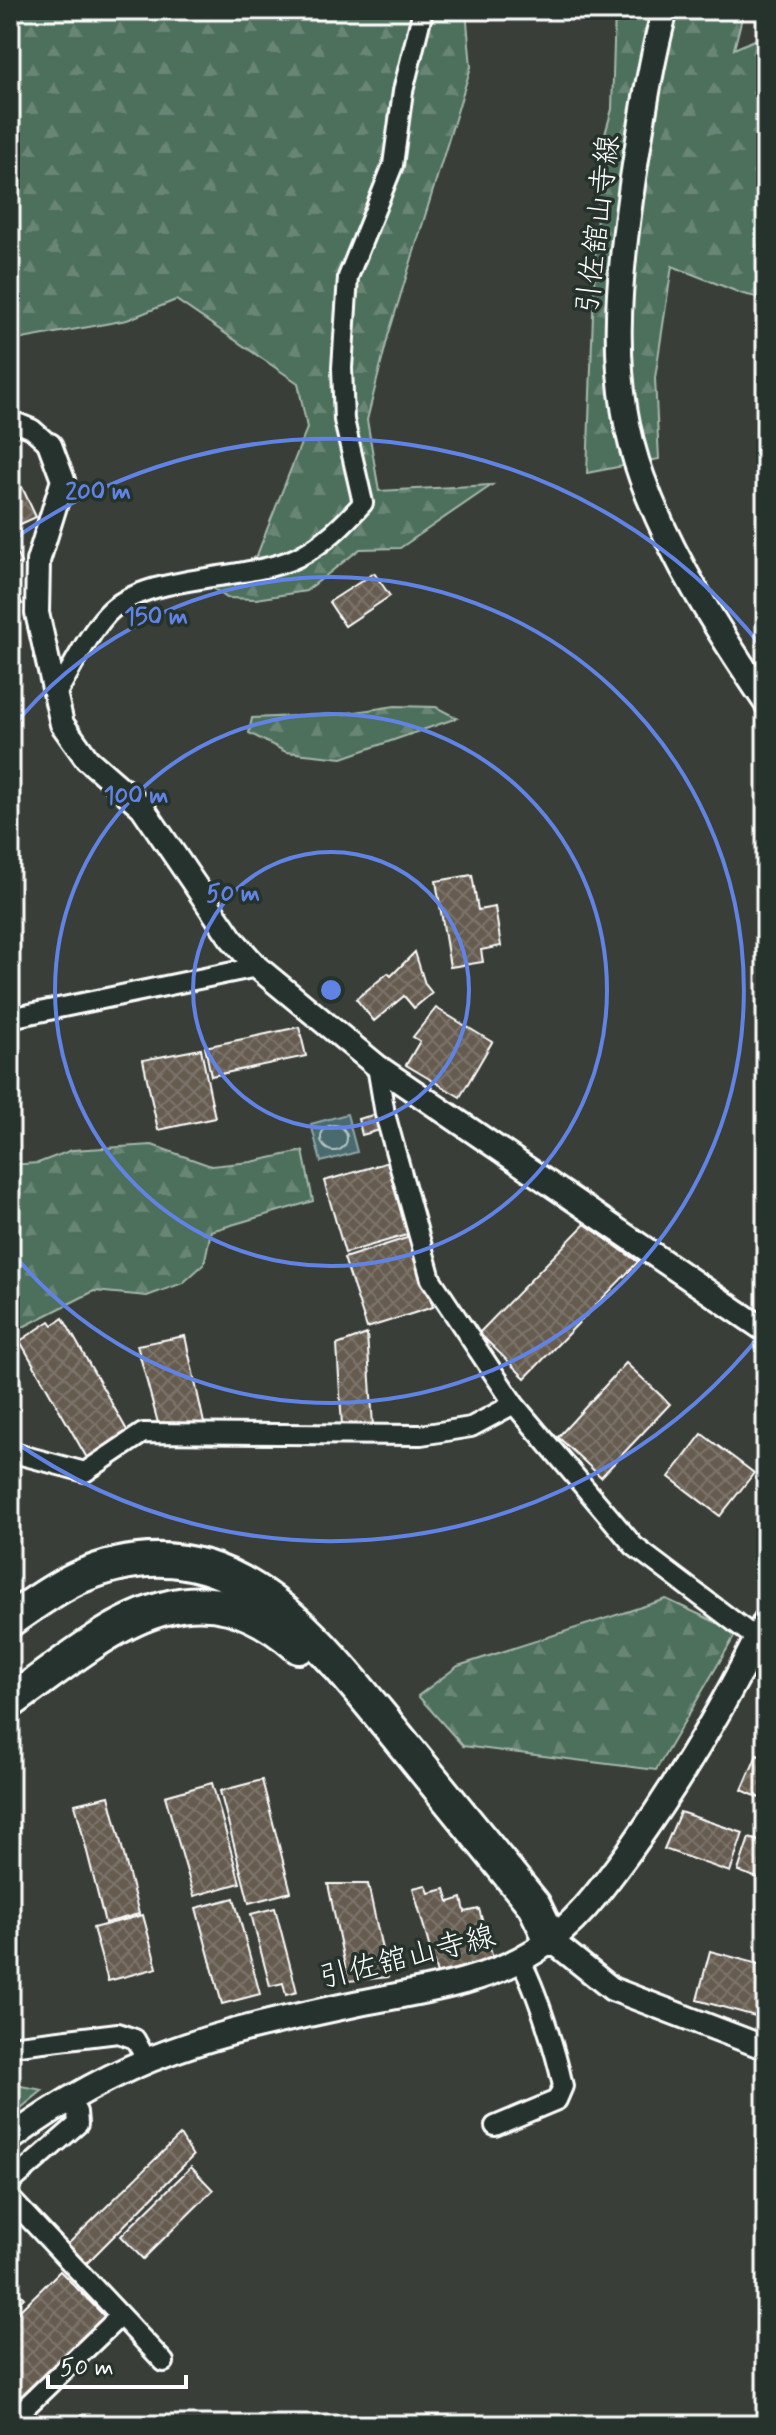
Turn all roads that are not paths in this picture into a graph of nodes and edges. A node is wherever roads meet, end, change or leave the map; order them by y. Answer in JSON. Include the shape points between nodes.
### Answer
{"nodes":[{"id":1,"x":423,"y":10,"type":"edge"},
{"id":2,"x":665,"y":10,"type":"edge"},
{"id":3,"x":10,"y":420,"type":"edge"},
{"id":4,"x":50,"y":445,"type":"joint"},
{"id":5,"x":54,"y":697,"type":"junction"},
{"id":6,"x":766,"y":702,"type":"edge"},
{"id":7,"x":257,"y":967,"type":"junction"},
{"id":8,"x":10,"y":1018,"type":"edge"},
{"id":9,"x":377,"y":1066,"type":"junction"},
{"id":10,"x":766,"y":1331,"type":"edge"},
{"id":11,"x":514,"y":1404,"type":"junction"},
{"id":12,"x":10,"y":1452,"type":"edge"},
{"id":13,"x":10,"y":1620,"type":"edge"},
{"id":14,"x":762,"y":1630,"type":"edge"},
{"id":15,"x":10,"y":1702,"type":"edge"},
{"id":16,"x":551,"y":1940,"type":"junction"},
{"id":17,"x":520,"y":1960,"type":"junction"},
{"id":18,"x":10,"y":2046,"type":"edge"},
{"id":19,"x":766,"y":2048,"type":"edge"},
{"id":20,"x":146,"y":2059,"type":"junction"},
{"id":21,"x":68,"y":2099,"type":"junction"},
{"id":22,"x":495,"y":2126,"type":"dead end"},
{"id":23,"x":10,"y":2139,"type":"edge"},
{"id":24,"x":10,"y":2183,"type":"edge"},
{"id":25,"x":10,"y":2198,"type":"edge"},
{"id":26,"x":120,"y":2316,"type":"junction"},
{"id":27,"x":164,"y":2362,"type":"dead end"},
{"id":28,"x":10,"y":2422,"type":"edge"}],
"edges":[{"from":1,"to":5,"type":"street","via":[[403,91],[393,165],[348,277],[344,420],[363,503],[336,532],[296,558],[186,581],[140,595],[108,613]]},
{"from":2,"to":6,"type":"main road","name":"引佐舘山寺線","via":[[646,91],[619,278],[616,335],[623,393],[634,451],[661,523]]},
{"from":3,"to":4,"type":"street","via":[[32,429]]},
{"from":4,"to":5,"type":"street","via":[[63,480],[38,561],[37,613]]},
{"from":5,"to":7,"type":"street","via":[[73,745],[142,807],[231,938]]},
{"from":7,"to":8,"type":"street"},
{"from":7,"to":9,"type":"street"},
{"from":9,"to":10,"type":"street"},
{"from":9,"to":11,"type":"street","via":[[385,1114],[431,1279]]},
{"from":11,"to":12,"type":"street","via":[[471,1427],[421,1435],[143,1433],[85,1472]]},
{"from":11,"to":14,"type":"street","via":[[634,1546]]},
{"from":13,"to":16,"type":"highway","via":[[78,1577],[143,1562],[209,1569],[269,1597],[302,1625],[363,1694],[534,1905]]},
{"from":14,"to":16,"type":"main road","name":"引佐舘山寺線","via":[[716,1720],[669,1795],[589,1904]]},
{"from":15,"to":16,"type":"highway","via":[[124,1622],[156,1608],[209,1604],[251,1615],[309,1655],[521,1915]]},
{"from":16,"to":17,"type":"main road","name":"引佐舘山寺線"},
{"from":16,"to":19,"type":"street","via":[[612,1989]]},
{"from":17,"to":20,"type":"main road","name":"引佐舘山寺線","via":[[472,1979],[229,2031]]},
{"from":17,"to":22,"type":"street","via":[[534,1983],[563,2086],[557,2100]]},
{"from":18,"to":20,"type":"street","via":[[118,2033],[135,2039]]},
{"from":20,"to":21,"type":"main road","name":"引佐舘山寺線"},
{"from":21,"to":23,"type":"main road","name":"引佐舘山寺線"},
{"from":21,"to":24,"type":"street","via":[[78,2124]]},
{"from":25,"to":26,"type":"street"},
{"from":26,"to":27,"type":"street"},
{"from":26,"to":28,"type":"street"}]}
